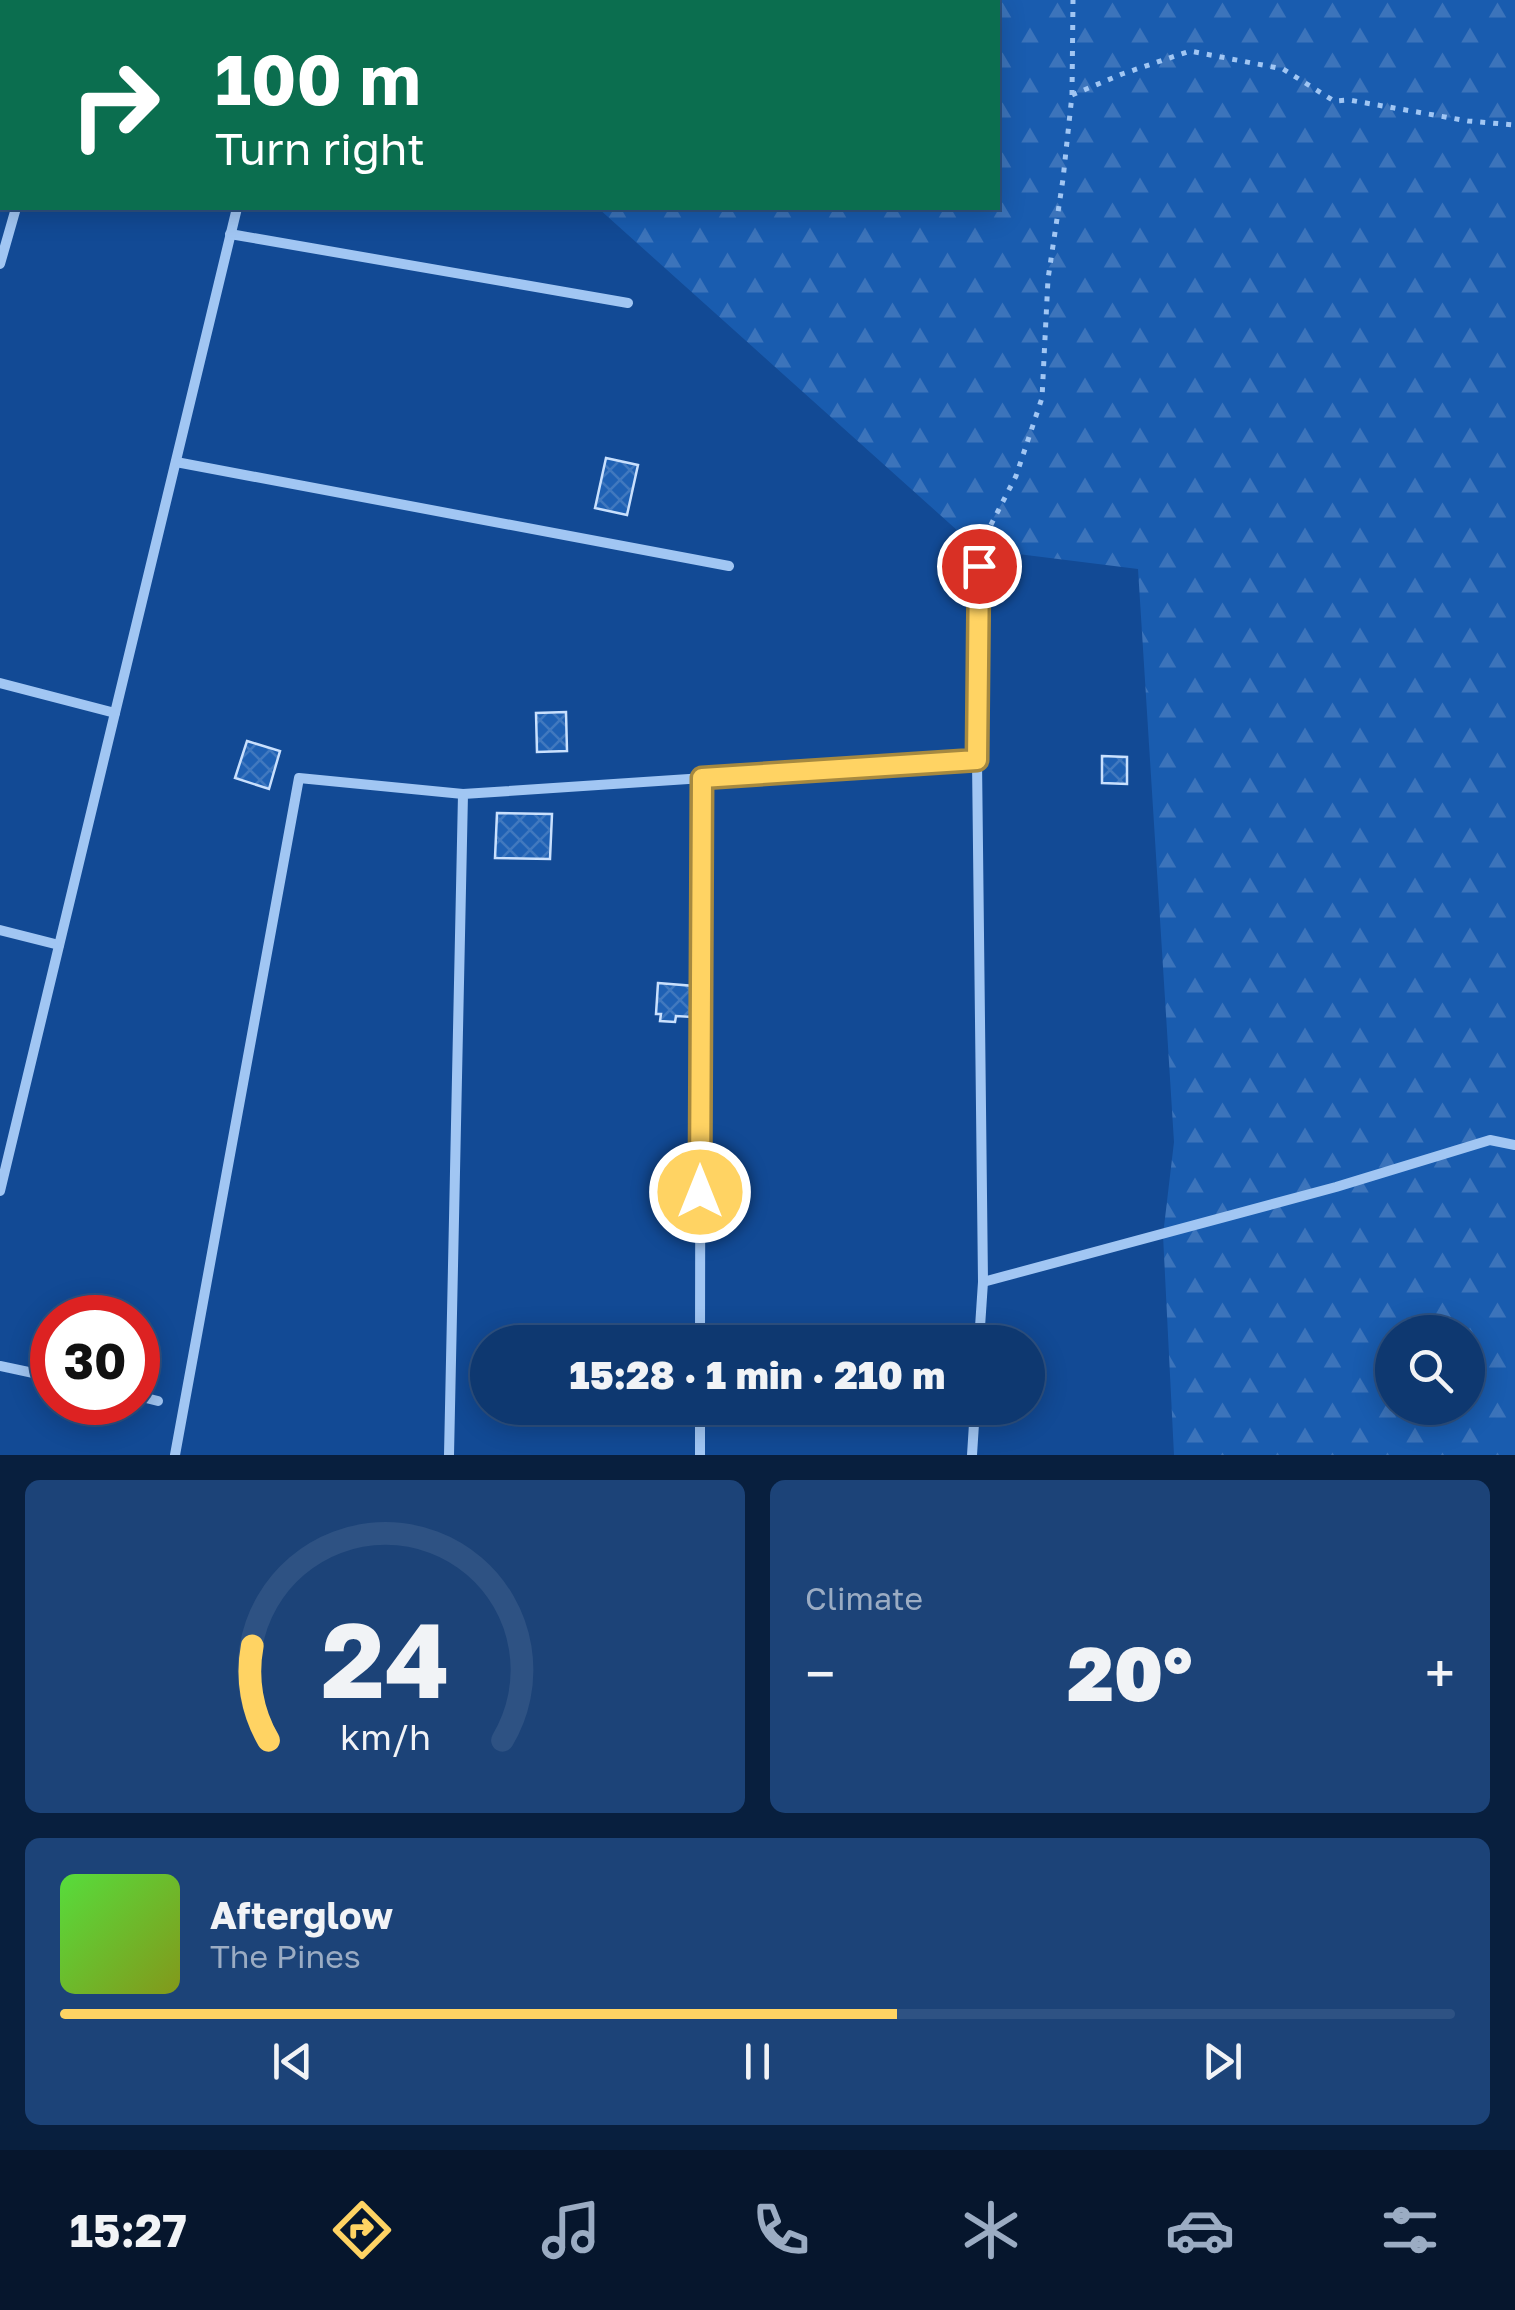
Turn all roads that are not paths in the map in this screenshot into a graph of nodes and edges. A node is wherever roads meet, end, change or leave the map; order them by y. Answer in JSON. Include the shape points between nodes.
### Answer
{"nodes":[{"id":1,"x":15,"y":210,"type":"edge"},
{"id":2,"x":236,"y":210,"type":"edge"},
{"id":3,"x":230,"y":234,"type":"junction"},
{"id":4,"x":0,"y":264,"type":"edge"},
{"id":5,"x":628,"y":303,"type":"dead end"},
{"id":6,"x":176,"y":462,"type":"junction"},
{"id":7,"x":729,"y":566,"type":"dead end"},
{"id":8,"x":979,"y":566,"type":"dead end"},
{"id":9,"x":0,"y":683,"type":"edge"},
{"id":10,"x":115,"y":712,"type":"junction"},
{"id":11,"x":977,"y":760,"type":"junction"},
{"id":12,"x":702,"y":778,"type":"junction"},
{"id":13,"x":463,"y":794,"type":"junction"},
{"id":14,"x":0,"y":930,"type":"edge"},
{"id":15,"x":59,"y":945,"type":"junction"},
{"id":16,"x":1515,"y":1144,"type":"edge"},
{"id":17,"x":4,"y":1157,"type":"edge"},
{"id":18,"x":0,"y":1192,"type":"edge"},
{"id":19,"x":984,"y":1282,"type":"junction"},
{"id":20,"x":700,"y":1325,"type":"edge"},
{"id":21,"x":981,"y":1325,"type":"edge"},
{"id":22,"x":0,"y":1366,"type":"edge"},
{"id":23,"x":30,"y":1373,"type":"edge"},
{"id":24,"x":700,"y":1425,"type":"edge"},
{"id":25,"x":974,"y":1425,"type":"edge"},
{"id":26,"x":174,"y":1455,"type":"edge"},
{"id":27,"x":449,"y":1455,"type":"edge"},
{"id":28,"x":700,"y":1455,"type":"edge"},
{"id":29,"x":972,"y":1455,"type":"edge"}],
"edges":[{"from":1,"to":4,"type":"street"},
{"from":2,"to":3,"type":"street"},
{"from":3,"to":5,"type":"street"},
{"from":3,"to":6,"type":"street"},
{"from":6,"to":7,"type":"street"},
{"from":6,"to":10,"type":"street"},
{"from":8,"to":11,"type":"lane"},
{"from":9,"to":10,"type":"street"},
{"from":10,"to":15,"type":"street"},
{"from":11,"to":12,"type":"street"},
{"from":11,"to":19,"type":"street"},
{"from":12,"to":13,"type":"street"},
{"from":12,"to":20,"type":"street"},
{"from":13,"to":26,"type":"street","via":[[299,778]]},
{"from":13,"to":27,"type":"street"},
{"from":14,"to":15,"type":"street"},
{"from":15,"to":17,"type":"street"},
{"from":16,"to":19,"type":"street","via":[[1490,1140]]},
{"from":17,"to":18,"type":"street"},
{"from":19,"to":21,"type":"street"},
{"from":22,"to":23,"type":"street"},
{"from":24,"to":28,"type":"street"},
{"from":25,"to":29,"type":"street"}]}
